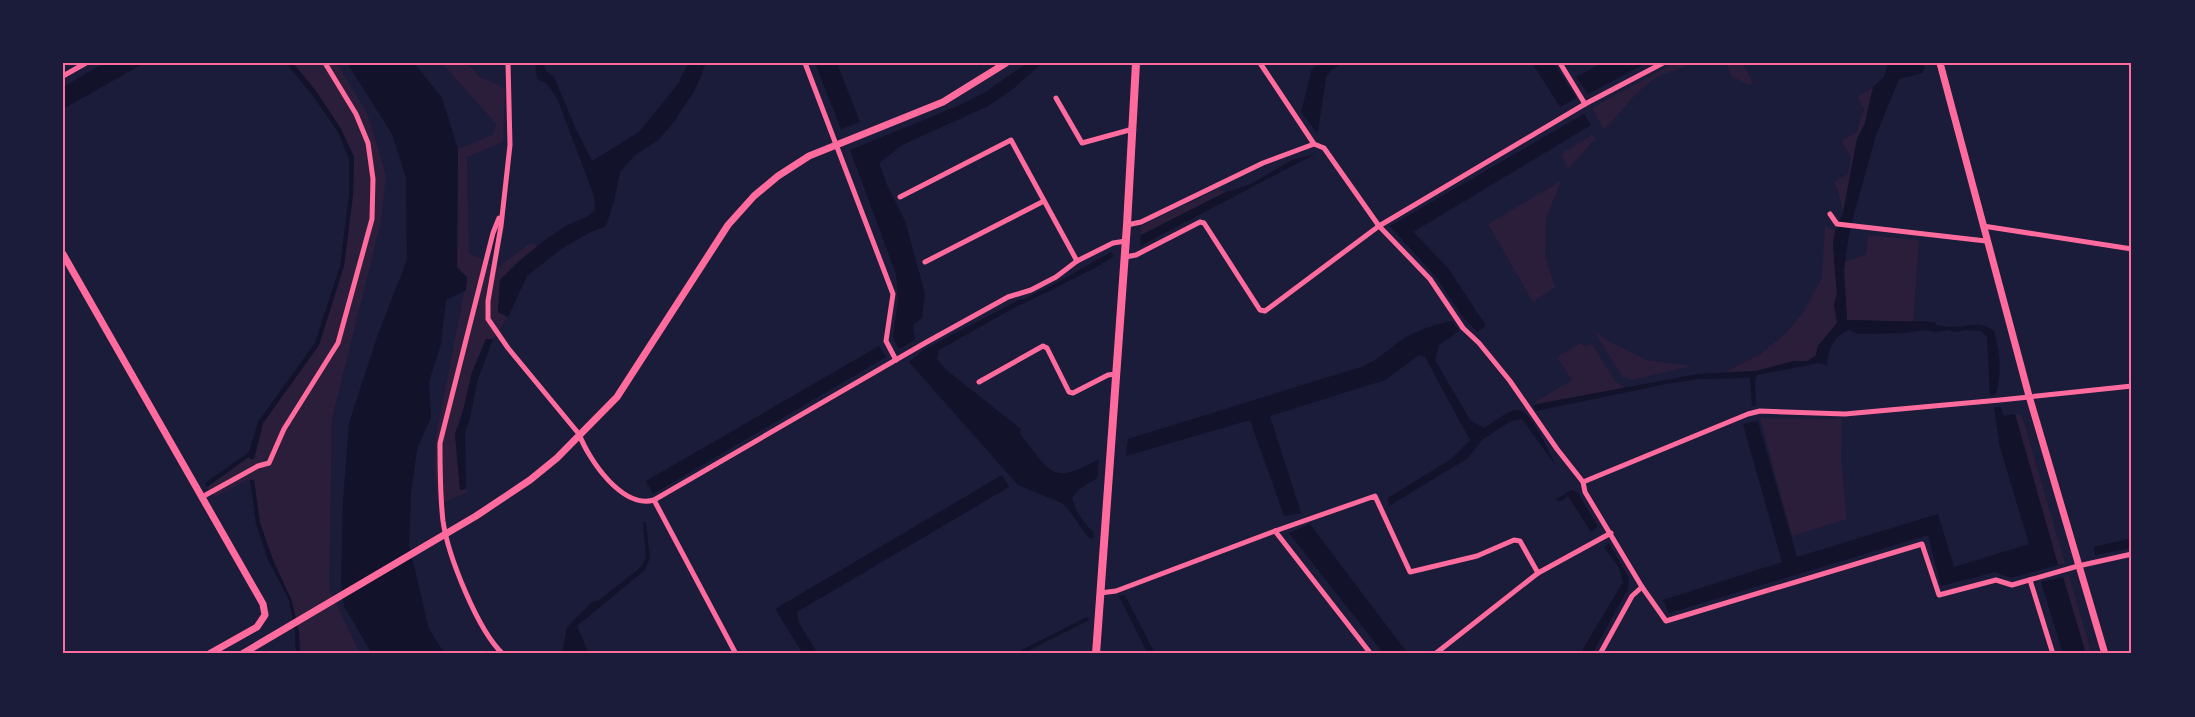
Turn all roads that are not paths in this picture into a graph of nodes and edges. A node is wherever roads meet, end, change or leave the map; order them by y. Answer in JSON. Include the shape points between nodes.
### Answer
{"nodes":[{"id":1,"x":86,"y":63,"type":"edge"},
{"id":2,"x":325,"y":63,"type":"edge"},
{"id":3,"x":508,"y":63,"type":"edge"},
{"id":4,"x":805,"y":63,"type":"edge"},
{"id":5,"x":1006,"y":63,"type":"edge"},
{"id":6,"x":1136,"y":63,"type":"edge"},
{"id":7,"x":1260,"y":63,"type":"edge"},
{"id":8,"x":1560,"y":63,"type":"edge"},
{"id":9,"x":1663,"y":63,"type":"edge"},
{"id":10,"x":1940,"y":63,"type":"edge"},
{"id":11,"x":63,"y":76,"type":"edge"},
{"id":12,"x":1056,"y":98,"type":"dead end"},
{"id":13,"x":1585,"y":104,"type":"junction"},
{"id":14,"x":1132,"y":129,"type":"junction"},
{"id":15,"x":837,"y":144,"type":"junction"},
{"id":16,"x":1314,"y":144,"type":"junction"},
{"id":17,"x":900,"y":197,"type":"dead end"},
{"id":18,"x":1044,"y":201,"type":"junction"},
{"id":19,"x":501,"y":214,"type":"junction"},
{"id":20,"x":1830,"y":214,"type":"dead end"},
{"id":21,"x":1127,"y":225,"type":"junction"},
{"id":22,"x":1379,"y":226,"type":"junction"},
{"id":23,"x":1983,"y":226,"type":"junction"},
{"id":24,"x":1126,"y":241,"type":"junction"},
{"id":25,"x":1986,"y":241,"type":"junction"},
{"id":26,"x":2132,"y":249,"type":"edge"},
{"id":27,"x":63,"y":254,"type":"edge"},
{"id":28,"x":1125,"y":257,"type":"junction"},
{"id":29,"x":1077,"y":261,"type":"junction"},
{"id":30,"x":925,"y":262,"type":"dead end"},
{"id":31,"x":896,"y":360,"type":"junction"},
{"id":32,"x":1116,"y":374,"type":"junction"},
{"id":33,"x":979,"y":382,"type":"dead end"},
{"id":34,"x":2132,"y":386,"type":"edge"},
{"id":35,"x":2029,"y":396,"type":"junction"},
{"id":36,"x":579,"y":434,"type":"junction"},
{"id":37,"x":1583,"y":482,"type":"junction"},
{"id":38,"x":202,"y":497,"type":"junction"},
{"id":39,"x":654,"y":501,"type":"junction"},
{"id":40,"x":1275,"y":531,"type":"junction"},
{"id":41,"x":1611,"y":533,"type":"junction"},
{"id":42,"x":2132,"y":554,"type":"edge"},
{"id":43,"x":2078,"y":566,"type":"junction"},
{"id":44,"x":1538,"y":573,"type":"junction"},
{"id":45,"x":2030,"y":580,"type":"junction"},
{"id":46,"x":1642,"y":587,"type":"junction"},
{"id":47,"x":1100,"y":593,"type":"junction"},
{"id":48,"x":209,"y":654,"type":"edge"},
{"id":49,"x":242,"y":654,"type":"edge"},
{"id":50,"x":503,"y":654,"type":"edge"},
{"id":51,"x":736,"y":654,"type":"edge"},
{"id":52,"x":1096,"y":654,"type":"edge"},
{"id":53,"x":1371,"y":654,"type":"edge"},
{"id":54,"x":1435,"y":654,"type":"edge"},
{"id":55,"x":1600,"y":654,"type":"edge"},
{"id":56,"x":2053,"y":654,"type":"edge"},
{"id":57,"x":2105,"y":654,"type":"edge"}],
"edges":[{"from":1,"to":11,"type":"street"},
{"from":2,"to":38,"type":"street","via":[[356,114],[368,143],[373,179],[372,219],[338,343],[284,429],[269,463]]},
{"from":3,"to":19,"type":"street","via":[[510,146]]},
{"from":4,"to":15,"type":"street"},
{"from":5,"to":15,"type":"street","via":[[943,102]]},
{"from":6,"to":14,"type":"main road"},
{"from":7,"to":16,"type":"street"},
{"from":8,"to":13,"type":"street"},
{"from":9,"to":13,"type":"street"},
{"from":10,"to":23,"type":"street"},
{"from":12,"to":14,"type":"street","via":[[1082,143]]},
{"from":13,"to":22,"type":"street"},
{"from":14,"to":21,"type":"main road"},
{"from":15,"to":31,"type":"street","via":[[893,294],[886,341]]},
{"from":15,"to":36,"type":"street","via":[[778,176],[728,225],[617,397]]},
{"from":16,"to":21,"type":"street"},
{"from":16,"to":22,"type":"street","via":[[1324,148]]},
{"from":17,"to":18,"type":"street","via":[[1011,140]]},
{"from":18,"to":29,"type":"street"},
{"from":18,"to":30,"type":"street"},
{"from":19,"to":36,"type":"street","via":[[488,319]]},
{"from":19,"to":50,"type":"street","via":[[440,443],[440,479],[444,524],[460,577],[478,620]]},
{"from":20,"to":25,"type":"street","via":[[1837,224]]},
{"from":21,"to":24,"type":"main road"},
{"from":22,"to":28,"type":"street","via":[[1265,311],[1260,310],[1204,223]]},
{"from":22,"to":37,"type":"street","via":[[1430,279],[1463,328],[1510,381]]},
{"from":23,"to":25,"type":"street"},
{"from":23,"to":26,"type":"street"},
{"from":24,"to":28,"type":"main road"},
{"from":24,"to":29,"type":"street","via":[[1113,243]]},
{"from":25,"to":35,"type":"street"},
{"from":27,"to":38,"type":"street"},
{"from":28,"to":32,"type":"main road"},
{"from":29,"to":31,"type":"street","via":[[1056,277],[1008,297]]},
{"from":31,"to":39,"type":"street"},
{"from":32,"to":33,"type":"street","via":[[1069,392],[1043,346]]},
{"from":32,"to":47,"type":"main road"},
{"from":34,"to":35,"type":"street"},
{"from":35,"to":37,"type":"street","via":[[1845,414],[1760,411]]},
{"from":35,"to":43,"type":"street"},
{"from":36,"to":39,"type":"street","via":[[619,492],[645,503]]},
{"from":36,"to":49,"type":"street","via":[[530,480],[476,516]]},
{"from":37,"to":41,"type":"street","via":[[1585,492]]},
{"from":38,"to":48,"type":"street","via":[[263,604],[265,615],[257,627]]},
{"from":39,"to":51,"type":"street"},
{"from":40,"to":44,"type":"street","via":[[1375,496],[1410,572],[1477,555],[1514,540],[1520,542]]},
{"from":40,"to":47,"type":"street","via":[[1116,591]]},
{"from":40,"to":53,"type":"street"},
{"from":41,"to":44,"type":"street"},
{"from":41,"to":46,"type":"street"},
{"from":42,"to":43,"type":"street"},
{"from":43,"to":45,"type":"street"},
{"from":43,"to":57,"type":"street"},
{"from":44,"to":54,"type":"street"},
{"from":45,"to":46,"type":"street","via":[[2012,585],[1996,580],[1939,595],[1922,544],[1666,621]]},
{"from":45,"to":56,"type":"street"},
{"from":46,"to":55,"type":"street","via":[[1632,596]]},
{"from":47,"to":52,"type":"main road"}]}
